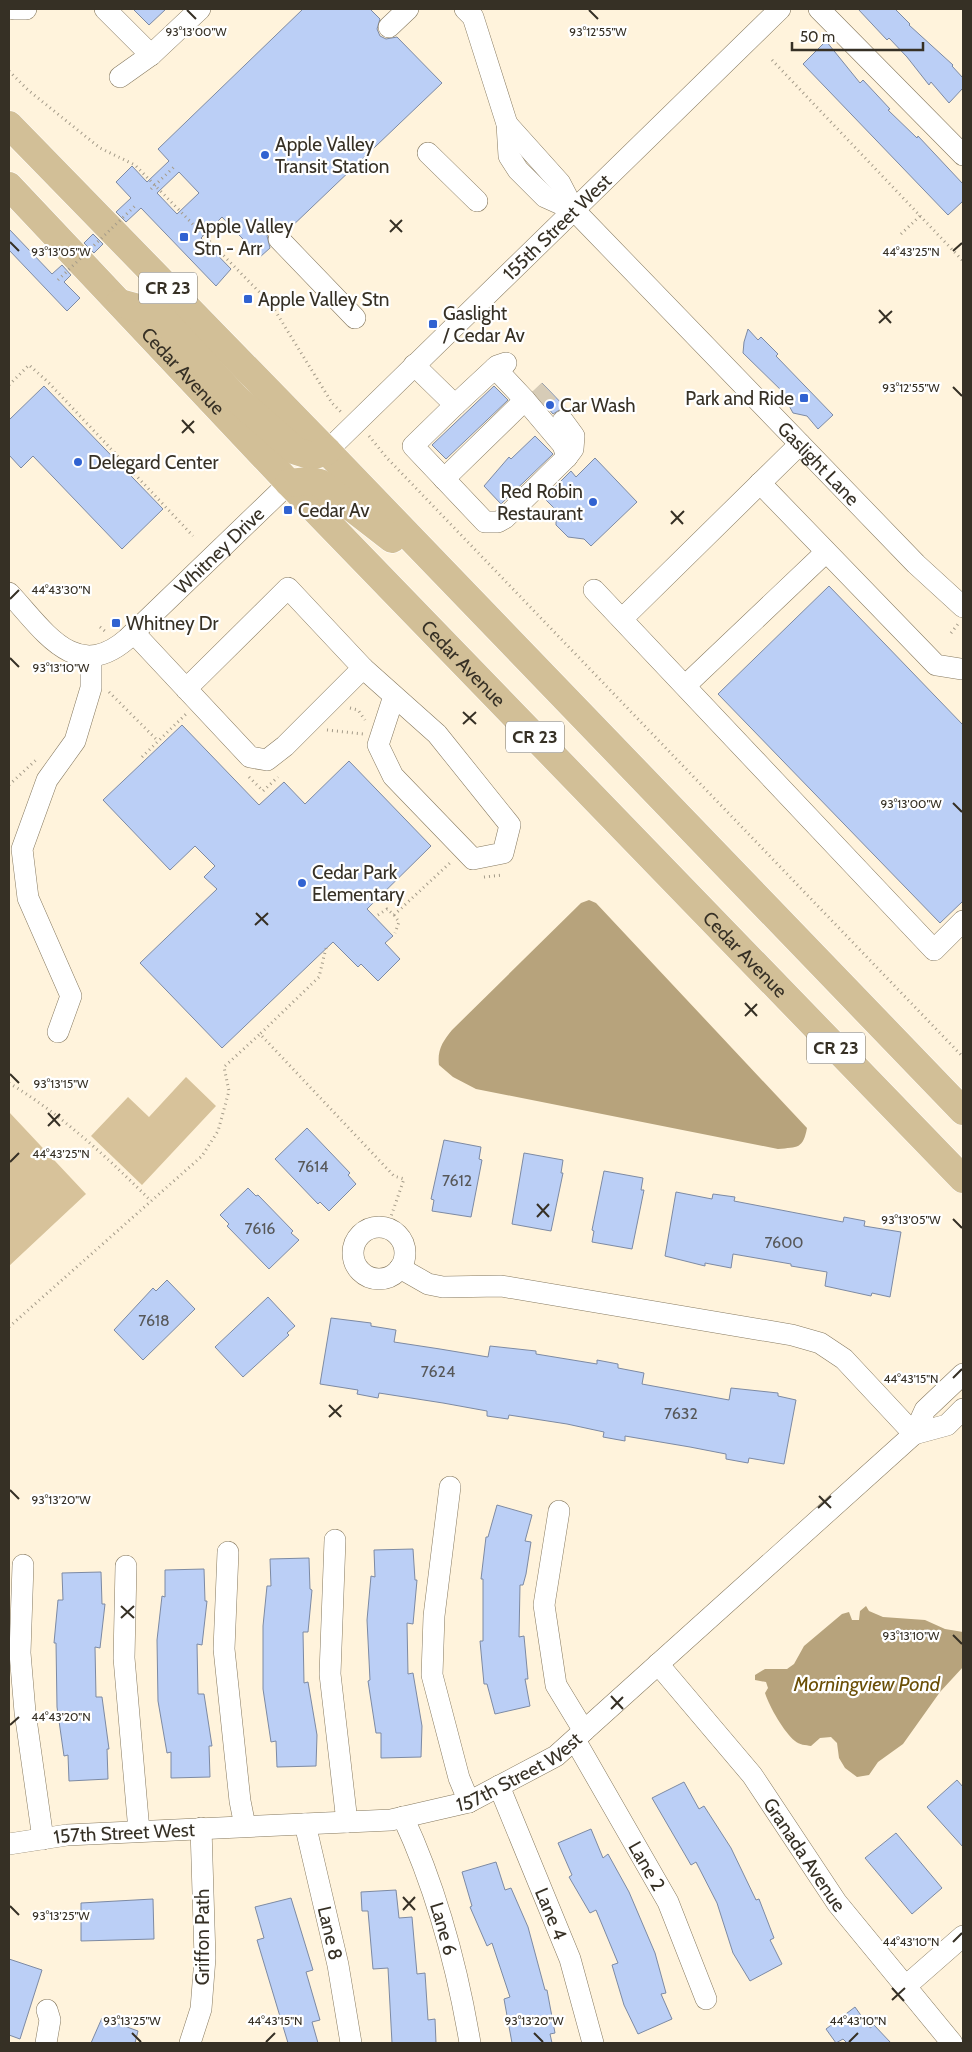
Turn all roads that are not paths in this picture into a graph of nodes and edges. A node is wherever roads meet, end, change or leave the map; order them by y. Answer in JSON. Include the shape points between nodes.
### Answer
{"nodes":[{"id":1,"x":14,"y":9,"type":"edge"},
{"id":2,"x":26,"y":9,"type":"edge"},
{"id":3,"x":105,"y":9,"type":"edge"},
{"id":4,"x":200,"y":9,"type":"edge"},
{"id":5,"x":408,"y":9,"type":"edge"},
{"id":6,"x":465,"y":9,"type":"edge"},
{"id":7,"x":780,"y":9,"type":"edge"},
{"id":8,"x":819,"y":9,"type":"edge"},
{"id":9,"x":389,"y":27,"type":"dead end"},
{"id":10,"x":151,"y":55,"type":"junction"},
{"id":11,"x":120,"y":77,"type":"dead end"},
{"id":12,"x":9,"y":125,"type":"edge"},
{"id":13,"x":428,"y":153,"type":"dead end"},
{"id":14,"x":963,"y":155,"type":"edge"},
{"id":15,"x":9,"y":186,"type":"edge"},
{"id":16,"x":477,"y":201,"type":"dead end"},
{"id":17,"x":574,"y":210,"type":"junction"},
{"id":18,"x":279,"y":239,"type":"dead end"},
{"id":19,"x":120,"y":303,"type":"junction"},
{"id":20,"x":355,"y":318,"type":"dead end"},
{"id":21,"x":414,"y":365,"type":"junction"},
{"id":22,"x":530,"y":395,"type":"junction"},
{"id":23,"x":455,"y":405,"type":"junction"},
{"id":24,"x":563,"y":421,"type":"tunnel mouth"},
{"id":25,"x":800,"y":444,"type":"junction"},
{"id":26,"x":327,"y":451,"type":"junction"},
{"id":27,"x":567,"y":457,"type":"junction"},
{"id":28,"x":444,"y":479,"type":"junction"},
{"id":29,"x":289,"y":482,"type":"junction"},
{"id":30,"x":760,"y":483,"type":"junction"},
{"id":31,"x":826,"y":552,"type":"junction"},
{"id":32,"x":594,"y":590,"type":"dead end"},
{"id":33,"x":9,"y":593,"type":"edge"},
{"id":34,"x":468,"y":598,"type":"junction"},
{"id":35,"x":963,"y":607,"type":"edge"},
{"id":36,"x":623,"y":618,"type":"junction"},
{"id":37,"x":134,"y":632,"type":"junction"},
{"id":38,"x":91,"y":657,"type":"junction"},
{"id":39,"x":363,"y":668,"type":"junction"},
{"id":40,"x":963,"y":668,"type":"edge"},
{"id":41,"x":686,"y":685,"type":"junction"},
{"id":42,"x":186,"y":689,"type":"junction"},
{"id":43,"x":394,"y":696,"type":"junction"},
{"id":44,"x":963,"y":921,"type":"edge"},
{"id":45,"x":58,"y":1032,"type":"dead end"},
{"id":46,"x":963,"y":1111,"type":"edge"},
{"id":47,"x":963,"y":1179,"type":"edge"},
{"id":48,"x":400,"y":1268,"type":"junction"},
{"id":49,"x":963,"y":1374,"type":"edge"},
{"id":50,"x":963,"y":1409,"type":"edge"},
{"id":51,"x":914,"y":1434,"type":"junction"},
{"id":52,"x":450,"y":1487,"type":"dead end"},
{"id":53,"x":559,"y":1511,"type":"dead end"},
{"id":54,"x":335,"y":1540,"type":"dead end"},
{"id":55,"x":228,"y":1552,"type":"dead end"},
{"id":56,"x":23,"y":1565,"type":"dead end"},
{"id":57,"x":126,"y":1566,"type":"dead end"},
{"id":58,"x":658,"y":1664,"type":"junction"},
{"id":59,"x":579,"y":1735,"type":"junction"},
{"id":60,"x":499,"y":1786,"type":"junction"},
{"id":61,"x":470,"y":1802,"type":"junction"},
{"id":62,"x":403,"y":1817,"type":"junction"},
{"id":63,"x":347,"y":1822,"type":"junction"},
{"id":64,"x":305,"y":1824,"type":"junction"},
{"id":65,"x":245,"y":1826,"type":"junction"},
{"id":66,"x":201,"y":1828,"type":"junction"},
{"id":67,"x":139,"y":1832,"type":"junction"},
{"id":68,"x":43,"y":1839,"type":"junction"},
{"id":69,"x":9,"y":1844,"type":"edge"},
{"id":70,"x":963,"y":1936,"type":"edge"},
{"id":71,"x":906,"y":1986,"type":"junction"},
{"id":72,"x":706,"y":1999,"type":"dead end"},
{"id":73,"x":47,"y":2010,"type":"dead end"},
{"id":74,"x":46,"y":2043,"type":"edge"},
{"id":75,"x":190,"y":2043,"type":"edge"},
{"id":76,"x":351,"y":2043,"type":"edge"},
{"id":77,"x":470,"y":2043,"type":"edge"},
{"id":78,"x":593,"y":2043,"type":"edge"},
{"id":79,"x":952,"y":2043,"type":"edge"}],
"edges":[{"from":1,"to":2,"type":"street"},
{"from":3,"to":10,"type":"street"},
{"from":4,"to":10,"type":"street"},
{"from":5,"to":9,"type":"street"},
{"from":6,"to":17,"type":"street","name":"Gaslight Lane","via":[[472,17],[506,124],[560,183]]},
{"from":7,"to":17,"type":"street","name":"155th Street West"},
{"from":8,"to":14,"type":"street"},
{"from":10,"to":11,"type":"street"},
{"from":12,"to":26,"type":"main road","number":"CR 23"},
{"from":13,"to":16,"type":"street"},
{"from":15,"to":19,"type":"main road","name":"Cedar Avenue","number":"CR 23"},
{"from":17,"to":21,"type":"street","name":"155th Street West"},
{"from":17,"to":25,"type":"street","name":"Gaslight Lane"},
{"from":18,"to":20,"type":"street"},
{"from":19,"to":26,"type":"main road","via":[[157,313],[237,399],[296,451],[312,456]]},
{"from":19,"to":29,"type":"main road","name":"Cedar Avenue","number":"CR 23"},
{"from":21,"to":23,"type":"street"},
{"from":21,"to":26,"type":"street","name":"155th Street West"},
{"from":22,"to":23,"type":"street","via":[[495,368]]},
{"from":22,"to":27,"type":"street","via":[[563,445]]},
{"from":22,"to":28,"type":"street"},
{"from":23,"to":28,"type":"street","via":[[413,446]]},
{"from":24,"to":27,"type":"street","via":[[574,436]]},
{"from":25,"to":30,"type":"street"},
{"from":25,"to":35,"type":"street","name":"Gaslight Lane","via":[[916,564]]},
{"from":26,"to":34,"type":"main road","number":"CR 23"},
{"from":27,"to":28,"type":"street","via":[[498,522],[484,522]]},
{"from":29,"to":34,"type":"main road","via":[[320,483]]},
{"from":29,"to":37,"type":"street","name":"Whitney Drive"},
{"from":29,"to":47,"type":"main road","name":"Cedar Avenue","number":"CR 23"},
{"from":30,"to":31,"type":"street"},
{"from":30,"to":36,"type":"street"},
{"from":31,"to":40,"type":"street","via":[[936,665]]},
{"from":31,"to":41,"type":"street"},
{"from":32,"to":36,"type":"street"},
{"from":33,"to":38,"type":"street","via":[[56,642],[68,651]]},
{"from":34,"to":46,"type":"main road","number":"CR 23"},
{"from":36,"to":41,"type":"street"},
{"from":37,"to":38,"type":"street","name":"Whitney Drive","via":[[118,647]]},
{"from":37,"to":42,"type":"street"},
{"from":38,"to":45,"type":"street","via":[[91,688],[75,741],[47,780],[22,849],[28,898],[71,996]]},
{"from":39,"to":42,"type":"street","via":[[267,760],[250,757]]},
{"from":39,"to":42,"type":"street","via":[[288,588]]},
{"from":39,"to":43,"type":"street"},
{"from":41,"to":44,"type":"street","via":[[934,950]]},
{"from":43,"to":43,"type":"street","via":[[437,734],[510,825],[503,853],[473,859],[393,776],[378,745]]},
{"from":48,"to":48,"type":"street","via":[[405,1256],[404,1245],[387,1228],[378,1226],[364,1233],[355,1244],[354,1260],[366,1276],[376,1280],[388,1278]]},
{"from":48,"to":51,"type":"street","via":[[428,1284],[444,1287],[501,1286],[792,1335],[820,1343],[844,1359]]},
{"from":49,"to":51,"type":"street","name":"157th Street West","via":[[925,1410]]},
{"from":50,"to":51,"type":"street","name":"157th Street West","via":[[946,1425]]},
{"from":51,"to":58,"type":"street","name":"157th Street West"},
{"from":52,"to":61,"type":"street","via":[[434,1616],[432,1675],[459,1778]]},
{"from":53,"to":59,"type":"street","name":"Lane 2","via":[[544,1605],[556,1685]]},
{"from":54,"to":63,"type":"street","via":[[330,1674]]},
{"from":55,"to":65,"type":"street","via":[[224,1648]]},
{"from":56,"to":68,"type":"street","via":[[20,1653]]},
{"from":57,"to":67,"type":"street","via":[[124,1658]]},
{"from":58,"to":59,"type":"street","name":"157th Street West"},
{"from":58,"to":71,"type":"street","name":"Granada Avenue","via":[[752,1775],[837,1902]]},
{"from":59,"to":60,"type":"street","name":"157th Street West","via":[[556,1756]]},
{"from":59,"to":72,"type":"street","name":"Lane 2","via":[[668,1902]]},
{"from":60,"to":61,"type":"street","name":"157th Street West"},
{"from":60,"to":78,"type":"street","name":"Lane 4","via":[[570,1959]]},
{"from":61,"to":62,"type":"street","name":"157th Street West"},
{"from":62,"to":63,"type":"street","name":"157th Street West"},
{"from":62,"to":77,"type":"street","name":"Lane 6","via":[[419,1850],[460,1980]]},
{"from":63,"to":64,"type":"street","name":"157th Street West"},
{"from":64,"to":65,"type":"street","name":"157th Street West"},
{"from":64,"to":76,"type":"street","name":"Lane 8","via":[[338,1965]]},
{"from":65,"to":66,"type":"street","name":"157th Street West"},
{"from":66,"to":67,"type":"street","name":"157th Street West"},
{"from":66,"to":75,"type":"street","name":"Griffon Path","via":[[205,1958],[201,2009]]},
{"from":67,"to":68,"type":"street","name":"157th Street West"},
{"from":68,"to":69,"type":"street","name":"157th Street West"},
{"from":70,"to":71,"type":"street"},
{"from":71,"to":79,"type":"street","name":"Granada Avenue"},
{"from":73,"to":74,"type":"street","via":[[50,2020]]}]}
